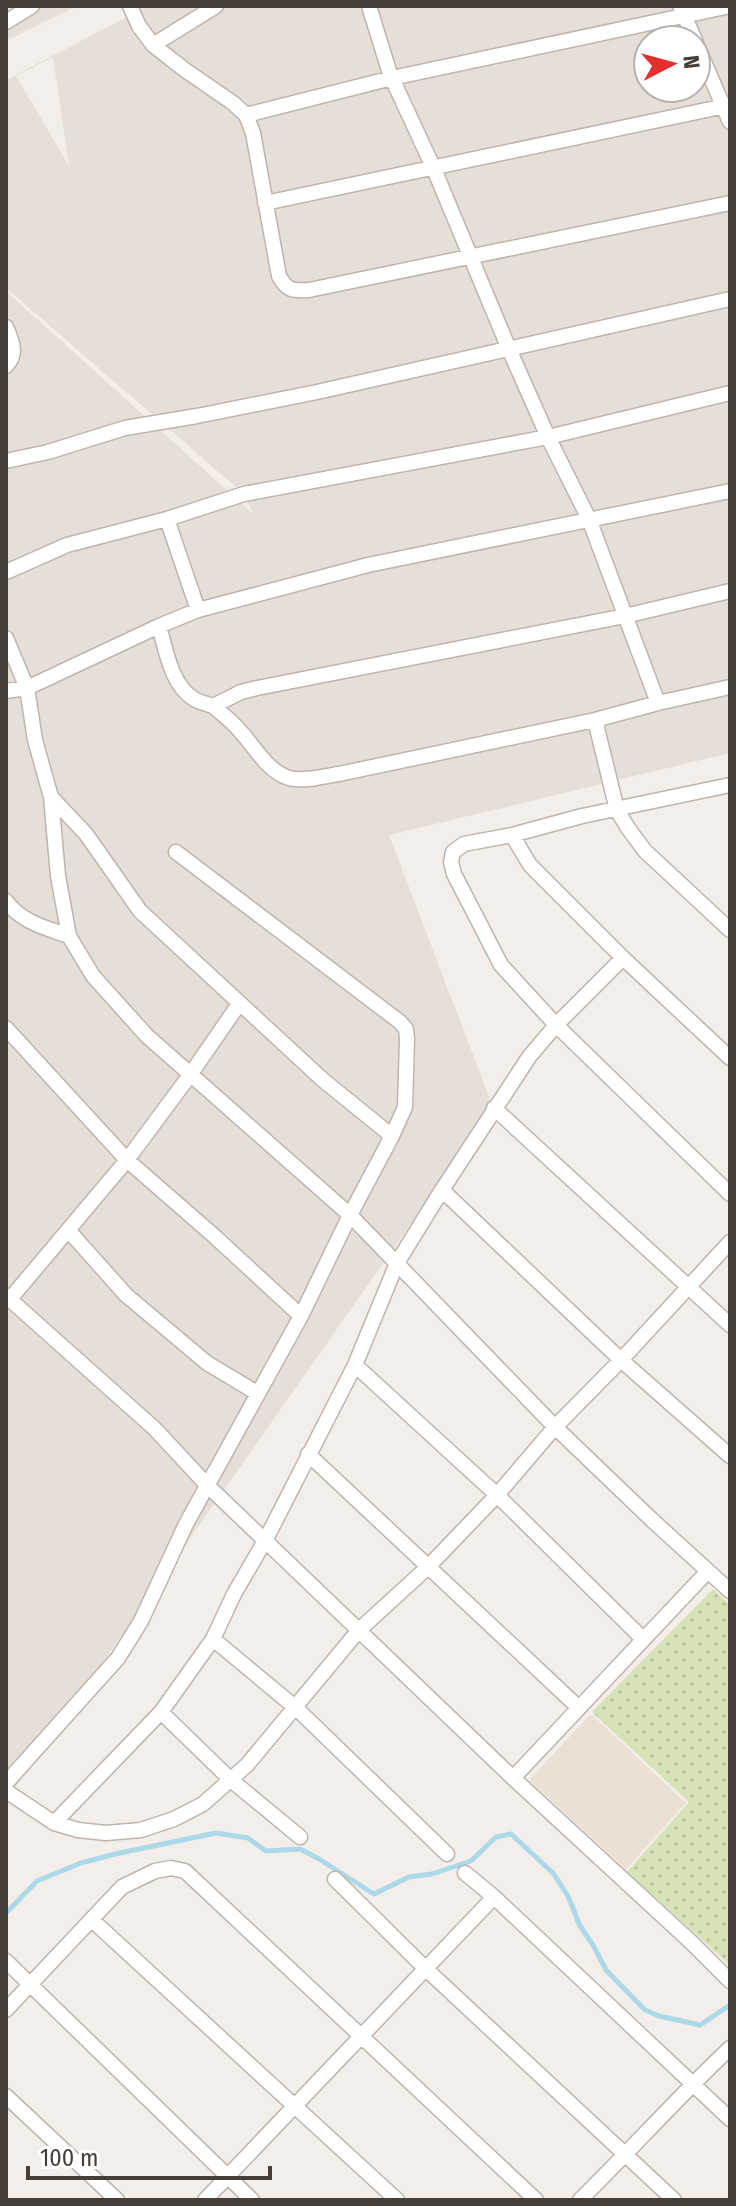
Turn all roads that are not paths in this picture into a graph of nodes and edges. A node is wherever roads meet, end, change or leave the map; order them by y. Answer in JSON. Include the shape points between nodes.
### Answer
{"nodes":[{"id":1,"x":32,"y":6,"type":"edge"},
{"id":2,"x":130,"y":6,"type":"edge"},
{"id":3,"x":216,"y":6,"type":"edge"},
{"id":4,"x":369,"y":6,"type":"edge"},
{"id":5,"x":730,"y":6,"type":"edge"},
{"id":6,"x":682,"y":12,"type":"edge"},
{"id":7,"x":6,"y":22,"type":"edge"},
{"id":8,"x":153,"y":45,"type":"junction"},
{"id":9,"x":712,"y":76,"type":"edge"},
{"id":10,"x":392,"y":78,"type":"junction"},
{"id":11,"x":727,"y":106,"type":"edge"},
{"id":12,"x":246,"y":115,"type":"junction"},
{"id":13,"x":730,"y":122,"type":"edge"},
{"id":14,"x":434,"y":169,"type":"junction"},
{"id":15,"x":265,"y":203,"type":"junction"},
{"id":16,"x":730,"y":203,"type":"edge"},
{"id":17,"x":471,"y":258,"type":"junction"},
{"id":18,"x":730,"y":299,"type":"edge"},
{"id":19,"x":6,"y":327,"type":"edge"},
{"id":20,"x":509,"y":349,"type":"junction"},
{"id":21,"x":6,"y":366,"type":"edge"},
{"id":22,"x":730,"y":393,"type":"edge"},
{"id":23,"x":548,"y":437,"type":"junction"},
{"id":24,"x":6,"y":461,"type":"edge"},
{"id":25,"x":730,"y":491,"type":"edge"},
{"id":26,"x":167,"y":519,"type":"junction"},
{"id":27,"x":589,"y":519,"type":"junction"},
{"id":28,"x":6,"y":572,"type":"edge"},
{"id":29,"x":730,"y":591,"type":"edge"},
{"id":30,"x":198,"y":610,"type":"junction"},
{"id":31,"x":625,"y":616,"type":"junction"},
{"id":32,"x":159,"y":626,"type":"junction"},
{"id":33,"x":6,"y":638,"type":"edge"},
{"id":34,"x":730,"y":687,"type":"edge"},
{"id":35,"x":27,"y":688,"type":"junction"},
{"id":36,"x":6,"y":691,"type":"edge"},
{"id":37,"x":658,"y":703,"type":"junction"},
{"id":38,"x":213,"y":706,"type":"junction"},
{"id":39,"x":595,"y":720,"type":"junction"},
{"id":40,"x":730,"y":786,"type":"edge"},
{"id":41,"x":51,"y":797,"type":"junction"},
{"id":42,"x":617,"y":810,"type":"junction"},
{"id":43,"x":512,"y":835,"type":"junction"},
{"id":44,"x":176,"y":852,"type":"dead end"},
{"id":45,"x":6,"y":901,"type":"edge"},
{"id":46,"x":730,"y":930,"type":"edge"},
{"id":47,"x":69,"y":936,"type":"junction"},
{"id":48,"x":623,"y":958,"type":"junction"},
{"id":49,"x":239,"y":1004,"type":"junction"},
{"id":50,"x":556,"y":1025,"type":"junction"},
{"id":51,"x":6,"y":1028,"type":"edge"},
{"id":52,"x":730,"y":1058,"type":"edge"},
{"id":53,"x":190,"y":1075,"type":"junction"},
{"id":54,"x":494,"y":1108,"type":"junction"},
{"id":55,"x":392,"y":1136,"type":"junction"},
{"id":56,"x":127,"y":1160,"type":"junction"},
{"id":57,"x":442,"y":1190,"type":"junction"},
{"id":58,"x":730,"y":1194,"type":"edge"},
{"id":59,"x":350,"y":1215,"type":"junction"},
{"id":60,"x":68,"y":1230,"type":"junction"},
{"id":61,"x":730,"y":1242,"type":"edge"},
{"id":62,"x":397,"y":1263,"type":"junction"},
{"id":63,"x":688,"y":1289,"type":"junction"},
{"id":64,"x":8,"y":1298,"type":"edge"},
{"id":65,"x":301,"y":1316,"type":"junction"},
{"id":66,"x":730,"y":1325,"type":"edge"},
{"id":67,"x":621,"y":1360,"type":"junction"},
{"id":68,"x":355,"y":1365,"type":"junction"},
{"id":69,"x":257,"y":1393,"type":"junction"},
{"id":70,"x":555,"y":1427,"type":"junction"},
{"id":71,"x":308,"y":1454,"type":"junction"},
{"id":72,"x":730,"y":1456,"type":"edge"},
{"id":73,"x":207,"y":1485,"type":"junction"},
{"id":74,"x":497,"y":1495,"type":"junction"},
{"id":75,"x":266,"y":1539,"type":"junction"},
{"id":76,"x":428,"y":1567,"type":"junction"},
{"id":77,"x":708,"y":1571,"type":"junction"},
{"id":78,"x":730,"y":1591,"type":"edge"},
{"id":79,"x":359,"y":1630,"type":"junction"},
{"id":80,"x":213,"y":1639,"type":"junction"},
{"id":81,"x":643,"y":1639,"type":"junction"},
{"id":82,"x":296,"y":1708,"type":"junction"},
{"id":83,"x":579,"y":1708,"type":"junction"},
{"id":84,"x":161,"y":1712,"type":"junction"},
{"id":85,"x":513,"y":1778,"type":"junction"},
{"id":86,"x":231,"y":1780,"type":"junction"},
{"id":87,"x":6,"y":1783,"type":"edge"},
{"id":88,"x":6,"y":1791,"type":"edge"},
{"id":89,"x":54,"y":1823,"type":"junction"},
{"id":90,"x":300,"y":1837,"type":"dead end"},
{"id":91,"x":447,"y":1854,"type":"dead end"},
{"id":92,"x":465,"y":1873,"type":"dead end"},
{"id":93,"x":335,"y":1879,"type":"dead end"},
{"id":94,"x":494,"y":1897,"type":"junction"},
{"id":95,"x":92,"y":1920,"type":"junction"},
{"id":96,"x":6,"y":1961,"type":"edge"},
{"id":97,"x":426,"y":1969,"type":"junction"},
{"id":98,"x":730,"y":1981,"type":"edge"},
{"id":99,"x":30,"y":1984,"type":"junction"},
{"id":100,"x":6,"y":2010,"type":"edge"},
{"id":101,"x":360,"y":2037,"type":"junction"},
{"id":102,"x":730,"y":2048,"type":"edge"},
{"id":103,"x":693,"y":2083,"type":"junction"},
{"id":104,"x":6,"y":2096,"type":"edge"},
{"id":105,"x":295,"y":2105,"type":"junction"},
{"id":106,"x":730,"y":2119,"type":"edge"},
{"id":107,"x":626,"y":2155,"type":"junction"},
{"id":108,"x":226,"y":2175,"type":"junction"},
{"id":109,"x":117,"y":2200,"type":"edge"},
{"id":110,"x":205,"y":2200,"type":"edge"},
{"id":111,"x":252,"y":2200,"type":"edge"},
{"id":112,"x":397,"y":2200,"type":"edge"},
{"id":113,"x":536,"y":2200,"type":"edge"},
{"id":114,"x":580,"y":2200,"type":"edge"},
{"id":115,"x":674,"y":2200,"type":"edge"}],
"edges":[{"from":1,"to":7,"type":"street"},
{"from":2,"to":8,"type":"street"},
{"from":3,"to":8,"type":"street"},
{"from":4,"to":10,"type":"street"},
{"from":5,"to":6,"type":"street"},
{"from":6,"to":10,"type":"street"},
{"from":8,"to":12,"type":"street"},
{"from":9,"to":11,"type":"street"},
{"from":10,"to":12,"type":"street"},
{"from":10,"to":14,"type":"street"},
{"from":11,"to":13,"type":"street"},
{"from":11,"to":14,"type":"street"},
{"from":12,"to":15,"type":"street"},
{"from":14,"to":15,"type":"street"},
{"from":14,"to":17,"type":"street"},
{"from":15,"to":17,"type":"street","via":[[279,276],[294,291]]},
{"from":16,"to":17,"type":"street"},
{"from":17,"to":20,"type":"street"},
{"from":18,"to":20,"type":"street"},
{"from":19,"to":21,"type":"street","via":[[13,351]]},
{"from":20,"to":23,"type":"street"},
{"from":20,"to":24,"type":"street","via":[[125,428]]},
{"from":22,"to":23,"type":"street"},
{"from":23,"to":26,"type":"street","via":[[244,494]]},
{"from":23,"to":27,"type":"street"},
{"from":25,"to":27,"type":"street"},
{"from":26,"to":28,"type":"street","via":[[67,545]]},
{"from":26,"to":30,"type":"street"},
{"from":27,"to":30,"type":"street","via":[[368,565]]},
{"from":27,"to":31,"type":"street"},
{"from":29,"to":31,"type":"street"},
{"from":30,"to":32,"type":"street"},
{"from":31,"to":37,"type":"street"},
{"from":31,"to":38,"type":"street","via":[[257,688]]},
{"from":32,"to":35,"type":"street"},
{"from":32,"to":38,"type":"street","via":[[179,684],[194,699]]},
{"from":33,"to":35,"type":"street"},
{"from":34,"to":37,"type":"street"},
{"from":35,"to":36,"type":"street"},
{"from":35,"to":41,"type":"street"},
{"from":37,"to":39,"type":"street"},
{"from":38,"to":39,"type":"street","via":[[278,773],[308,779]]},
{"from":39,"to":42,"type":"street"},
{"from":40,"to":42,"type":"street"},
{"from":41,"to":47,"type":"street"},
{"from":41,"to":49,"type":"street","via":[[86,834],[140,911]]},
{"from":42,"to":43,"type":"street"},
{"from":42,"to":46,"type":"street","via":[[645,851]]},
{"from":43,"to":48,"type":"street","via":[[530,865]]},
{"from":43,"to":50,"type":"street","via":[[464,844],[453,852],[451,862],[501,965]]},
{"from":44,"to":55,"type":"street","via":[[406,1029],[405,1107]]},
{"from":45,"to":47,"type":"street","via":[[33,924]]},
{"from":47,"to":53,"type":"street","via":[[93,976]]},
{"from":48,"to":50,"type":"street"},
{"from":48,"to":52,"type":"street"},
{"from":49,"to":53,"type":"street"},
{"from":49,"to":55,"type":"street"},
{"from":50,"to":54,"type":"street"},
{"from":50,"to":58,"type":"street"},
{"from":51,"to":56,"type":"street"},
{"from":53,"to":56,"type":"street"},
{"from":53,"to":59,"type":"street"},
{"from":54,"to":57,"type":"street"},
{"from":54,"to":63,"type":"street"},
{"from":55,"to":59,"type":"street"},
{"from":56,"to":60,"type":"street"},
{"from":56,"to":65,"type":"street"},
{"from":57,"to":62,"type":"street"},
{"from":57,"to":67,"type":"street"},
{"from":59,"to":62,"type":"street"},
{"from":59,"to":65,"type":"street"},
{"from":60,"to":64,"type":"street"},
{"from":60,"to":69,"type":"street","via":[[126,1295],[207,1363]]},
{"from":61,"to":63,"type":"street"},
{"from":62,"to":68,"type":"street"},
{"from":62,"to":70,"type":"street"},
{"from":63,"to":66,"type":"street"},
{"from":63,"to":67,"type":"street"},
{"from":64,"to":73,"type":"street","via":[[155,1429]]},
{"from":65,"to":69,"type":"street"},
{"from":67,"to":70,"type":"street"},
{"from":67,"to":72,"type":"street"},
{"from":68,"to":71,"type":"street"},
{"from":68,"to":74,"type":"street"},
{"from":69,"to":73,"type":"street"},
{"from":70,"to":74,"type":"street"},
{"from":70,"to":77,"type":"street"},
{"from":71,"to":75,"type":"street"},
{"from":71,"to":76,"type":"street"},
{"from":73,"to":75,"type":"street"},
{"from":73,"to":87,"type":"street","via":[[118,1658]]},
{"from":74,"to":76,"type":"street"},
{"from":74,"to":81,"type":"street"},
{"from":75,"to":79,"type":"street"},
{"from":75,"to":80,"type":"street"},
{"from":76,"to":79,"type":"street"},
{"from":76,"to":83,"type":"street"},
{"from":77,"to":78,"type":"street"},
{"from":77,"to":81,"type":"street"},
{"from":79,"to":82,"type":"street"},
{"from":79,"to":85,"type":"street"},
{"from":80,"to":82,"type":"street"},
{"from":80,"to":84,"type":"street"},
{"from":81,"to":83,"type":"street"},
{"from":82,"to":86,"type":"street"},
{"from":82,"to":91,"type":"street"},
{"from":83,"to":85,"type":"street"},
{"from":84,"to":86,"type":"street"},
{"from":84,"to":89,"type":"street"},
{"from":85,"to":98,"type":"street"},
{"from":86,"to":89,"type":"street","via":[[203,1804],[141,1830],[106,1833]]},
{"from":86,"to":90,"type":"street"},
{"from":88,"to":89,"type":"street"},
{"from":92,"to":94,"type":"street"},
{"from":93,"to":97,"type":"street"},
{"from":94,"to":97,"type":"street"},
{"from":94,"to":103,"type":"street"},
{"from":95,"to":99,"type":"street"},
{"from":95,"to":101,"type":"street","via":[[122,1887],[155,1871],[185,1871]]},
{"from":95,"to":105,"type":"street"},
{"from":96,"to":99,"type":"street"},
{"from":97,"to":101,"type":"street"},
{"from":97,"to":107,"type":"street"},
{"from":99,"to":100,"type":"street"},
{"from":99,"to":108,"type":"street"},
{"from":101,"to":105,"type":"street"},
{"from":101,"to":113,"type":"street"},
{"from":102,"to":103,"type":"street"},
{"from":103,"to":106,"type":"street"},
{"from":103,"to":107,"type":"street"},
{"from":104,"to":109,"type":"street"},
{"from":105,"to":108,"type":"street"},
{"from":105,"to":112,"type":"street"},
{"from":107,"to":114,"type":"street"},
{"from":107,"to":115,"type":"street"},
{"from":108,"to":110,"type":"street"},
{"from":108,"to":111,"type":"street"}]}
